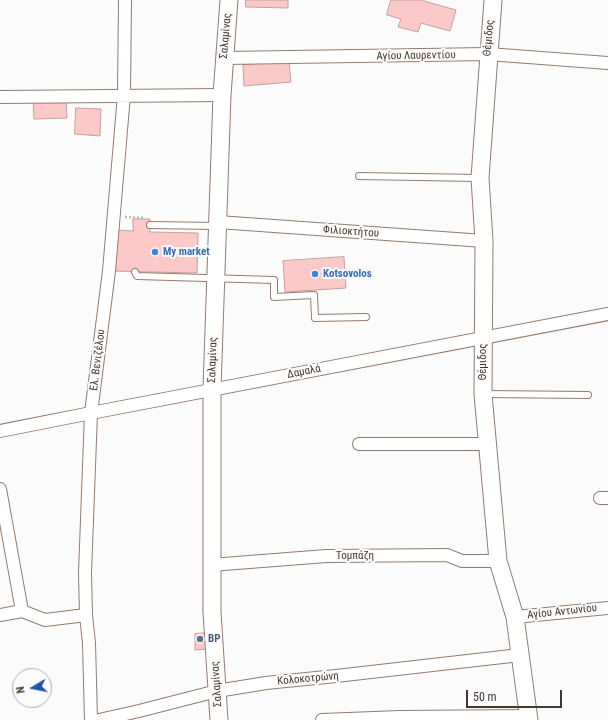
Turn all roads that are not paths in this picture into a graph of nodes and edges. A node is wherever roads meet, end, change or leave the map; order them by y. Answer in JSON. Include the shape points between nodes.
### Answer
{"nodes":[{"id":1,"x":125,"y":0,"type":"edge"},
{"id":2,"x":229,"y":0,"type":"edge"},
{"id":3,"x":493,"y":0,"type":"edge"},
{"id":4,"x":488,"y":54,"type":"junction"},
{"id":5,"x":224,"y":58,"type":"junction"},
{"id":6,"x":608,"y":63,"type":"edge"},
{"id":7,"x":124,"y":95,"type":"junction"},
{"id":8,"x":222,"y":96,"type":"junction"},
{"id":9,"x":0,"y":97,"type":"edge"},
{"id":10,"x":359,"y":176,"type":"dead end"},
{"id":11,"x":480,"y":178,"type":"junction"},
{"id":12,"x":218,"y":224,"type":"junction"},
{"id":13,"x":150,"y":225,"type":"dead end"},
{"id":14,"x":484,"y":242,"type":"junction"},
{"id":15,"x":135,"y":272,"type":"dead end"},
{"id":16,"x":216,"y":278,"type":"junction"},
{"id":17,"x":608,"y":314,"type":"edge"},
{"id":18,"x":366,"y":317,"type":"dead end"},
{"id":19,"x":483,"y":338,"type":"junction"},
{"id":20,"x":212,"y":389,"type":"junction"},
{"id":21,"x":483,"y":394,"type":"junction"},
{"id":22,"x":588,"y":395,"type":"dead end"},
{"id":23,"x":91,"y":413,"type":"junction"},
{"id":24,"x":0,"y":431,"type":"edge"},
{"id":25,"x":359,"y":444,"type":"dead end"},
{"id":26,"x":488,"y":444,"type":"junction"},
{"id":27,"x":0,"y":489,"type":"edge"},
{"id":28,"x":498,"y":561,"type":"junction"},
{"id":29,"x":211,"y":565,"type":"junction"},
{"id":30,"x":608,"y":608,"type":"edge"},
{"id":31,"x":22,"y":611,"type":"junction"},
{"id":32,"x":0,"y":615,"type":"edge"},
{"id":33,"x":86,"y":615,"type":"junction"},
{"id":34,"x":515,"y":617,"type":"junction"},
{"id":35,"x":520,"y":655,"type":"junction"},
{"id":36,"x":217,"y":691,"type":"junction"},
{"id":37,"x":400,"y":718,"type":"edge"},
{"id":38,"x":529,"y":718,"type":"edge"},
{"id":39,"x":90,"y":720,"type":"edge"},
{"id":40,"x":99,"y":720,"type":"edge"},
{"id":41,"x":219,"y":720,"type":"edge"},
{"id":42,"x":322,"y":720,"type":"edge"}],
"edges":[{"from":1,"to":7,"type":"street","name":"Ελ. Βενιζέλου"},
{"from":2,"to":5,"type":"street","name":"Σαλαμίνας"},
{"from":3,"to":4,"type":"street","name":"Θέμιδος"},
{"from":4,"to":5,"type":"street","name":"Αγίου Λαυρεντίου"},
{"from":4,"to":6,"type":"street","name":"Αγίου Λαυρεντίου"},
{"from":4,"to":11,"type":"street","name":"Θέμιδος"},
{"from":5,"to":8,"type":"street","name":"Σαλαμίνας"},
{"from":7,"to":8,"type":"street"},
{"from":7,"to":9,"type":"street"},
{"from":7,"to":23,"type":"street","name":"Ελ. Βενιζέλου","via":[[109,271]]},
{"from":8,"to":12,"type":"street","name":"Σαλαμίνας"},
{"from":10,"to":11,"type":"lane"},
{"from":11,"to":14,"type":"street","name":"Θέμιδος"},
{"from":12,"to":13,"type":"lane"},
{"from":12,"to":14,"type":"street","name":"Φιλιοκτήτου"},
{"from":12,"to":16,"type":"street","name":"Σαλαμίνας"},
{"from":14,"to":19,"type":"street","name":"Θέμιδος"},
{"from":15,"to":16,"type":"lane","via":[[137,276]]},
{"from":16,"to":18,"type":"lane","via":[[274,280],[274,297],[314,295],[315,318]]},
{"from":16,"to":20,"type":"street","name":"Σαλαμίνας"},
{"from":17,"to":19,"type":"street","name":"Δαμαλά"},
{"from":19,"to":20,"type":"street","name":"Δαμαλά"},
{"from":19,"to":21,"type":"street","name":"Θέμιδος"},
{"from":20,"to":23,"type":"street","name":"Δαμαλά"},
{"from":20,"to":29,"type":"street","name":"Σαλαμίνας"},
{"from":21,"to":22,"type":"lane"},
{"from":21,"to":26,"type":"street","name":"Θέμιδος"},
{"from":23,"to":24,"type":"street","name":"Δαμαλά"},
{"from":23,"to":33,"type":"street","name":"Ελ. Βενιζέλου","via":[[85,573]]},
{"from":25,"to":26,"type":"street"},
{"from":26,"to":28,"type":"street","name":"Θέμιδος"},
{"from":27,"to":31,"type":"street"},
{"from":28,"to":29,"type":"street","name":"Τομπάζη","via":[[462,561],[447,555],[326,556]]},
{"from":28,"to":34,"type":"street","name":"Θέμιδος"},
{"from":29,"to":36,"type":"street","name":"Σαλαμίνας"},
{"from":30,"to":34,"type":"street","name":"Αγίου Αντωνίου"},
{"from":31,"to":32,"type":"street"},
{"from":31,"to":33,"type":"street","via":[[45,620]]},
{"from":33,"to":39,"type":"street","name":"Ελ. Βενιζέλου"},
{"from":34,"to":35,"type":"street","name":"Θέμιδος"},
{"from":35,"to":36,"type":"street","name":"Κολοκοτρώνη","via":[[266,683]]},
{"from":35,"to":38,"type":"street","name":"Θέμιδος"},
{"from":36,"to":40,"type":"street","name":"Κολοκοτρώνη"},
{"from":36,"to":41,"type":"street","name":"Σαλαμίνας"},
{"from":37,"to":38,"type":"street"},
{"from":37,"to":42,"type":"street"}]}
